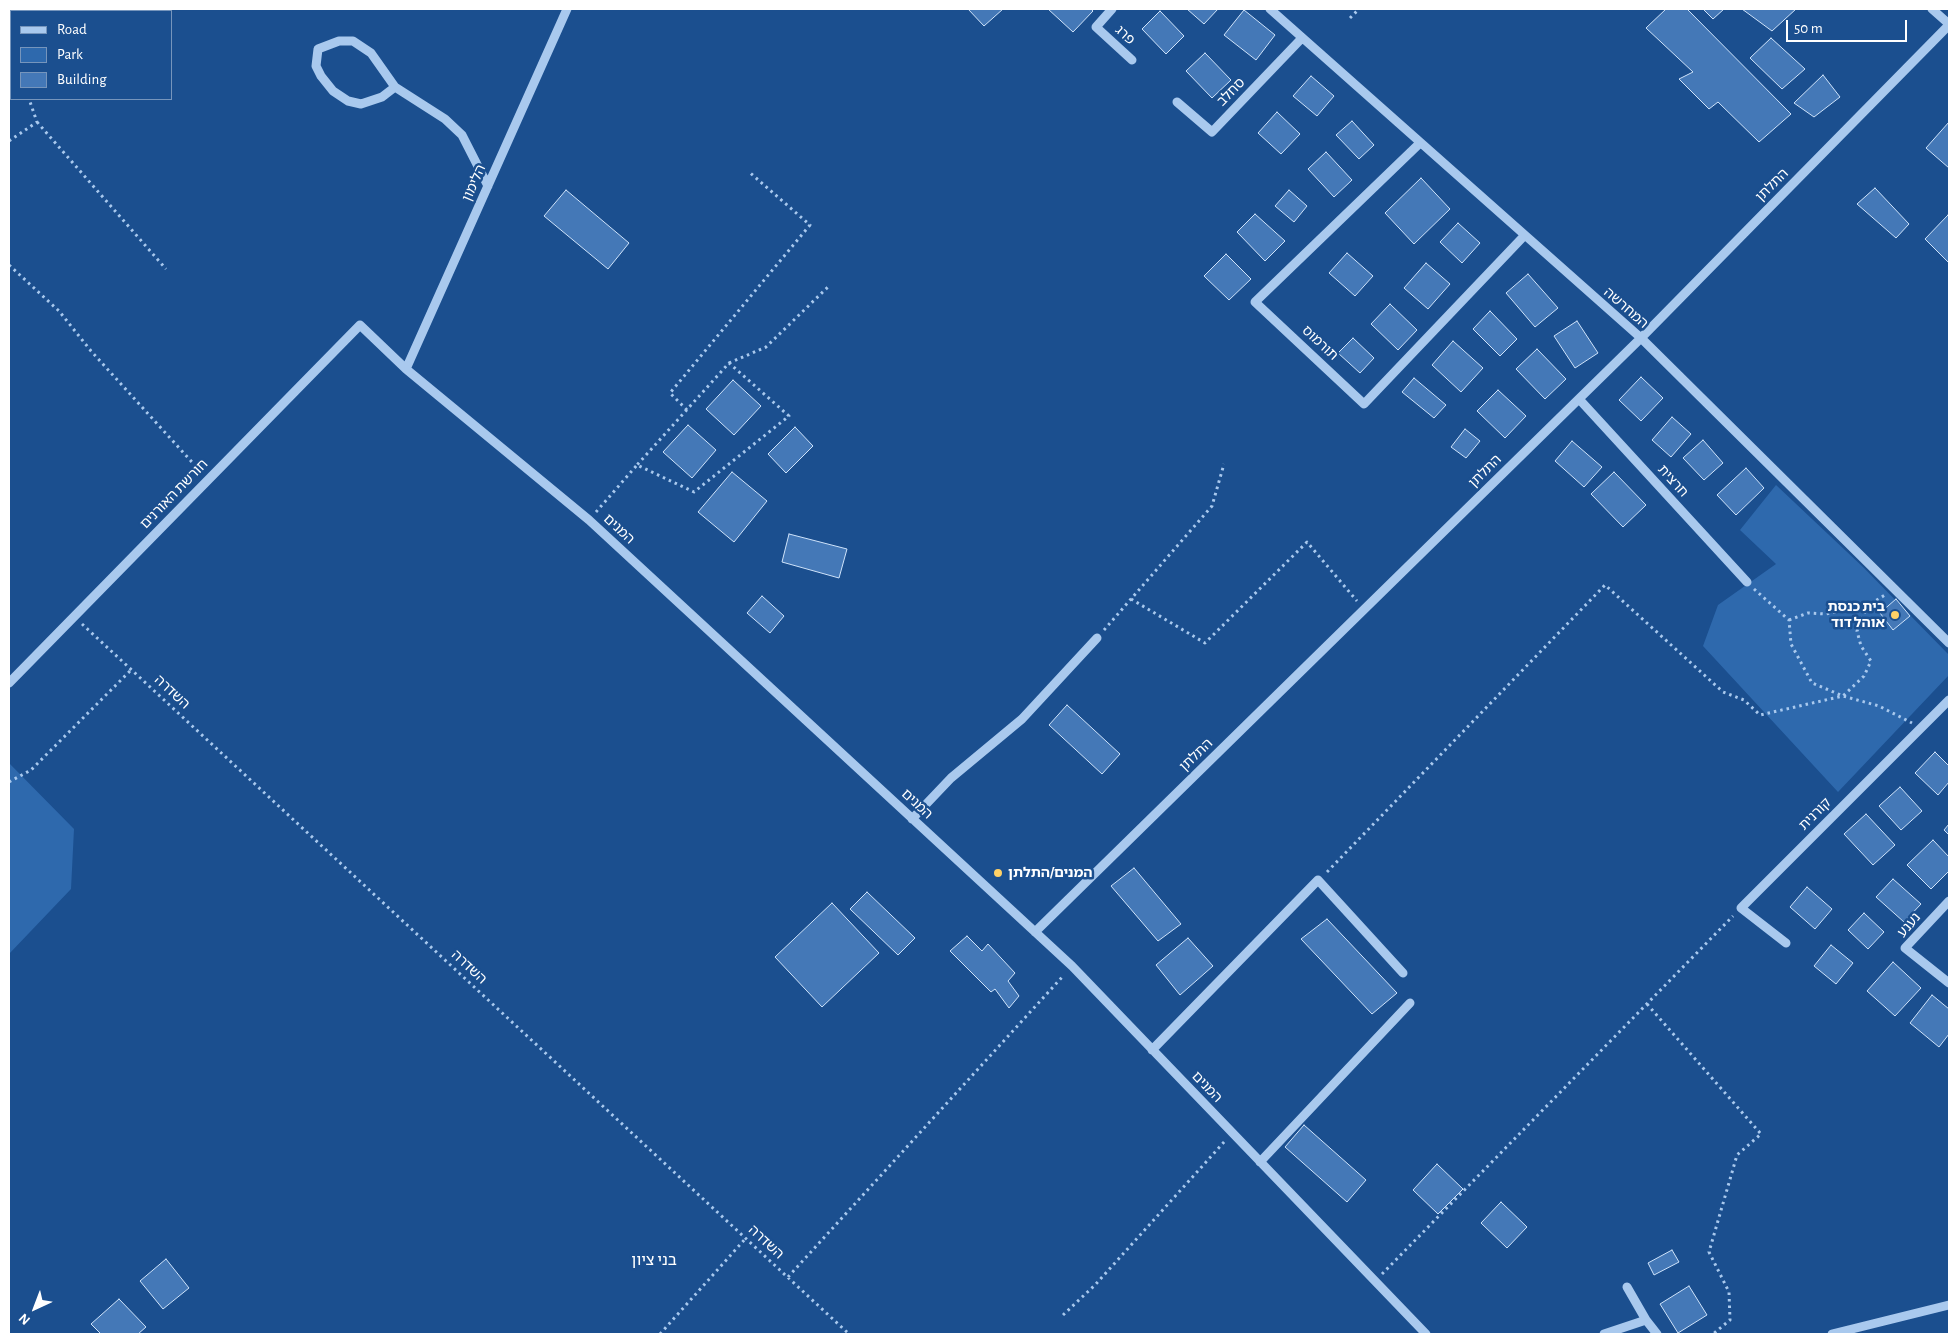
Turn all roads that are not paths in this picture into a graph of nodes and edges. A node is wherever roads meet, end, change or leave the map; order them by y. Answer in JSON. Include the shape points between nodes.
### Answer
{"nodes":[{"id":1,"x":567,"y":9,"type":"edge"},
{"id":2,"x":1112,"y":9,"type":"edge"},
{"id":3,"x":1270,"y":9,"type":"edge"},
{"id":4,"x":1932,"y":9,"type":"edge"},
{"id":5,"x":1949,"y":25,"type":"edge"},
{"id":6,"x":1302,"y":38,"type":"junction"},
{"id":7,"x":1132,"y":60,"type":"dead end"},
{"id":8,"x":395,"y":87,"type":"junction"},
{"id":9,"x":1176,"y":102,"type":"dead end"},
{"id":10,"x":1420,"y":143,"type":"junction"},
{"id":11,"x":488,"y":186,"type":"junction"},
{"id":12,"x":1524,"y":236,"type":"junction"},
{"id":13,"x":360,"y":325,"type":"joint"},
{"id":14,"x":1640,"y":338,"type":"junction"},
{"id":15,"x":406,"y":369,"type":"junction"},
{"id":16,"x":1579,"y":399,"type":"junction"},
{"id":17,"x":1747,"y":582,"type":"road end"},
{"id":18,"x":1097,"y":638,"type":"road end"},
{"id":19,"x":1949,"y":643,"type":"edge"},
{"id":20,"x":9,"y":683,"type":"edge"},
{"id":21,"x":1949,"y":700,"type":"edge"},
{"id":22,"x":912,"y":819,"type":"junction"},
{"id":23,"x":1949,"y":901,"type":"edge"},
{"id":24,"x":1036,"y":932,"type":"junction"},
{"id":25,"x":1786,"y":943,"type":"dead end"},
{"id":26,"x":1403,"y":973,"type":"dead end"},
{"id":27,"x":1949,"y":983,"type":"edge"},
{"id":28,"x":1410,"y":1003,"type":"dead end"},
{"id":29,"x":1152,"y":1050,"type":"junction"},
{"id":30,"x":1260,"y":1162,"type":"junction"},
{"id":31,"x":1627,"y":1287,"type":"dead end"},
{"id":32,"x":1949,"y":1306,"type":"edge"},
{"id":33,"x":1646,"y":1320,"type":"junction"},
{"id":34,"x":1426,"y":1334,"type":"edge"},
{"id":35,"x":1604,"y":1334,"type":"edge"},
{"id":36,"x":1657,"y":1334,"type":"edge"},
{"id":37,"x":1832,"y":1334,"type":"edge"}],
"edges":[{"from":1,"to":11,"type":"street","name":"הלימון"},
{"from":2,"to":7,"type":"street","name":"פרג","via":[[1096,27]]},
{"from":3,"to":6,"type":"street","name":"המחרשה"},
{"from":4,"to":5,"type":"street"},
{"from":5,"to":14,"type":"street","name":"התלתן"},
{"from":6,"to":9,"type":"street","name":"סחלב","via":[[1212,132]]},
{"from":6,"to":10,"type":"street","name":"המחרשה"},
{"from":8,"to":8,"type":"street","via":[[382,97],[361,104],[348,101],[333,91],[321,76],[316,66],[318,49],[339,40],[353,41],[371,53]]},
{"from":8,"to":11,"type":"street","via":[[445,119],[462,135]]},
{"from":10,"to":12,"type":"street","name":"המחרשה"},
{"from":10,"to":12,"type":"street","name":"תורמוס","via":[[1255,302],[1364,404]]},
{"from":11,"to":15,"type":"street","name":"הלימון"},
{"from":12,"to":14,"type":"street","name":"המחרשה"},
{"from":13,"to":15,"type":"street","name":"המנים"},
{"from":13,"to":20,"type":"street","name":"חורשת האורנים"},
{"from":14,"to":16,"type":"street","name":"התלתן"},
{"from":14,"to":19,"type":"street","name":"המחרשה"},
{"from":15,"to":22,"type":"street","name":"המנים","via":[[589,520]]},
{"from":16,"to":17,"type":"street","name":"חרצית"},
{"from":16,"to":24,"type":"street","name":"התלתן"},
{"from":18,"to":22,"type":"street","via":[[1022,719],[951,778]]},
{"from":21,"to":25,"type":"street","name":"קורנית","via":[[1741,908]]},
{"from":22,"to":24,"type":"street","name":"המנים"},
{"from":23,"to":27,"type":"street","name":"נענע","via":[[1905,948]]},
{"from":24,"to":29,"type":"street","name":"המנים"},
{"from":26,"to":29,"type":"street","via":[[1318,880]]},
{"from":28,"to":30,"type":"street"},
{"from":29,"to":30,"type":"street","name":"המנים"},
{"from":30,"to":34,"type":"street","name":"המנים"},
{"from":31,"to":33,"type":"street"},
{"from":32,"to":37,"type":"street"},
{"from":33,"to":35,"type":"street"},
{"from":33,"to":36,"type":"street"}]}
